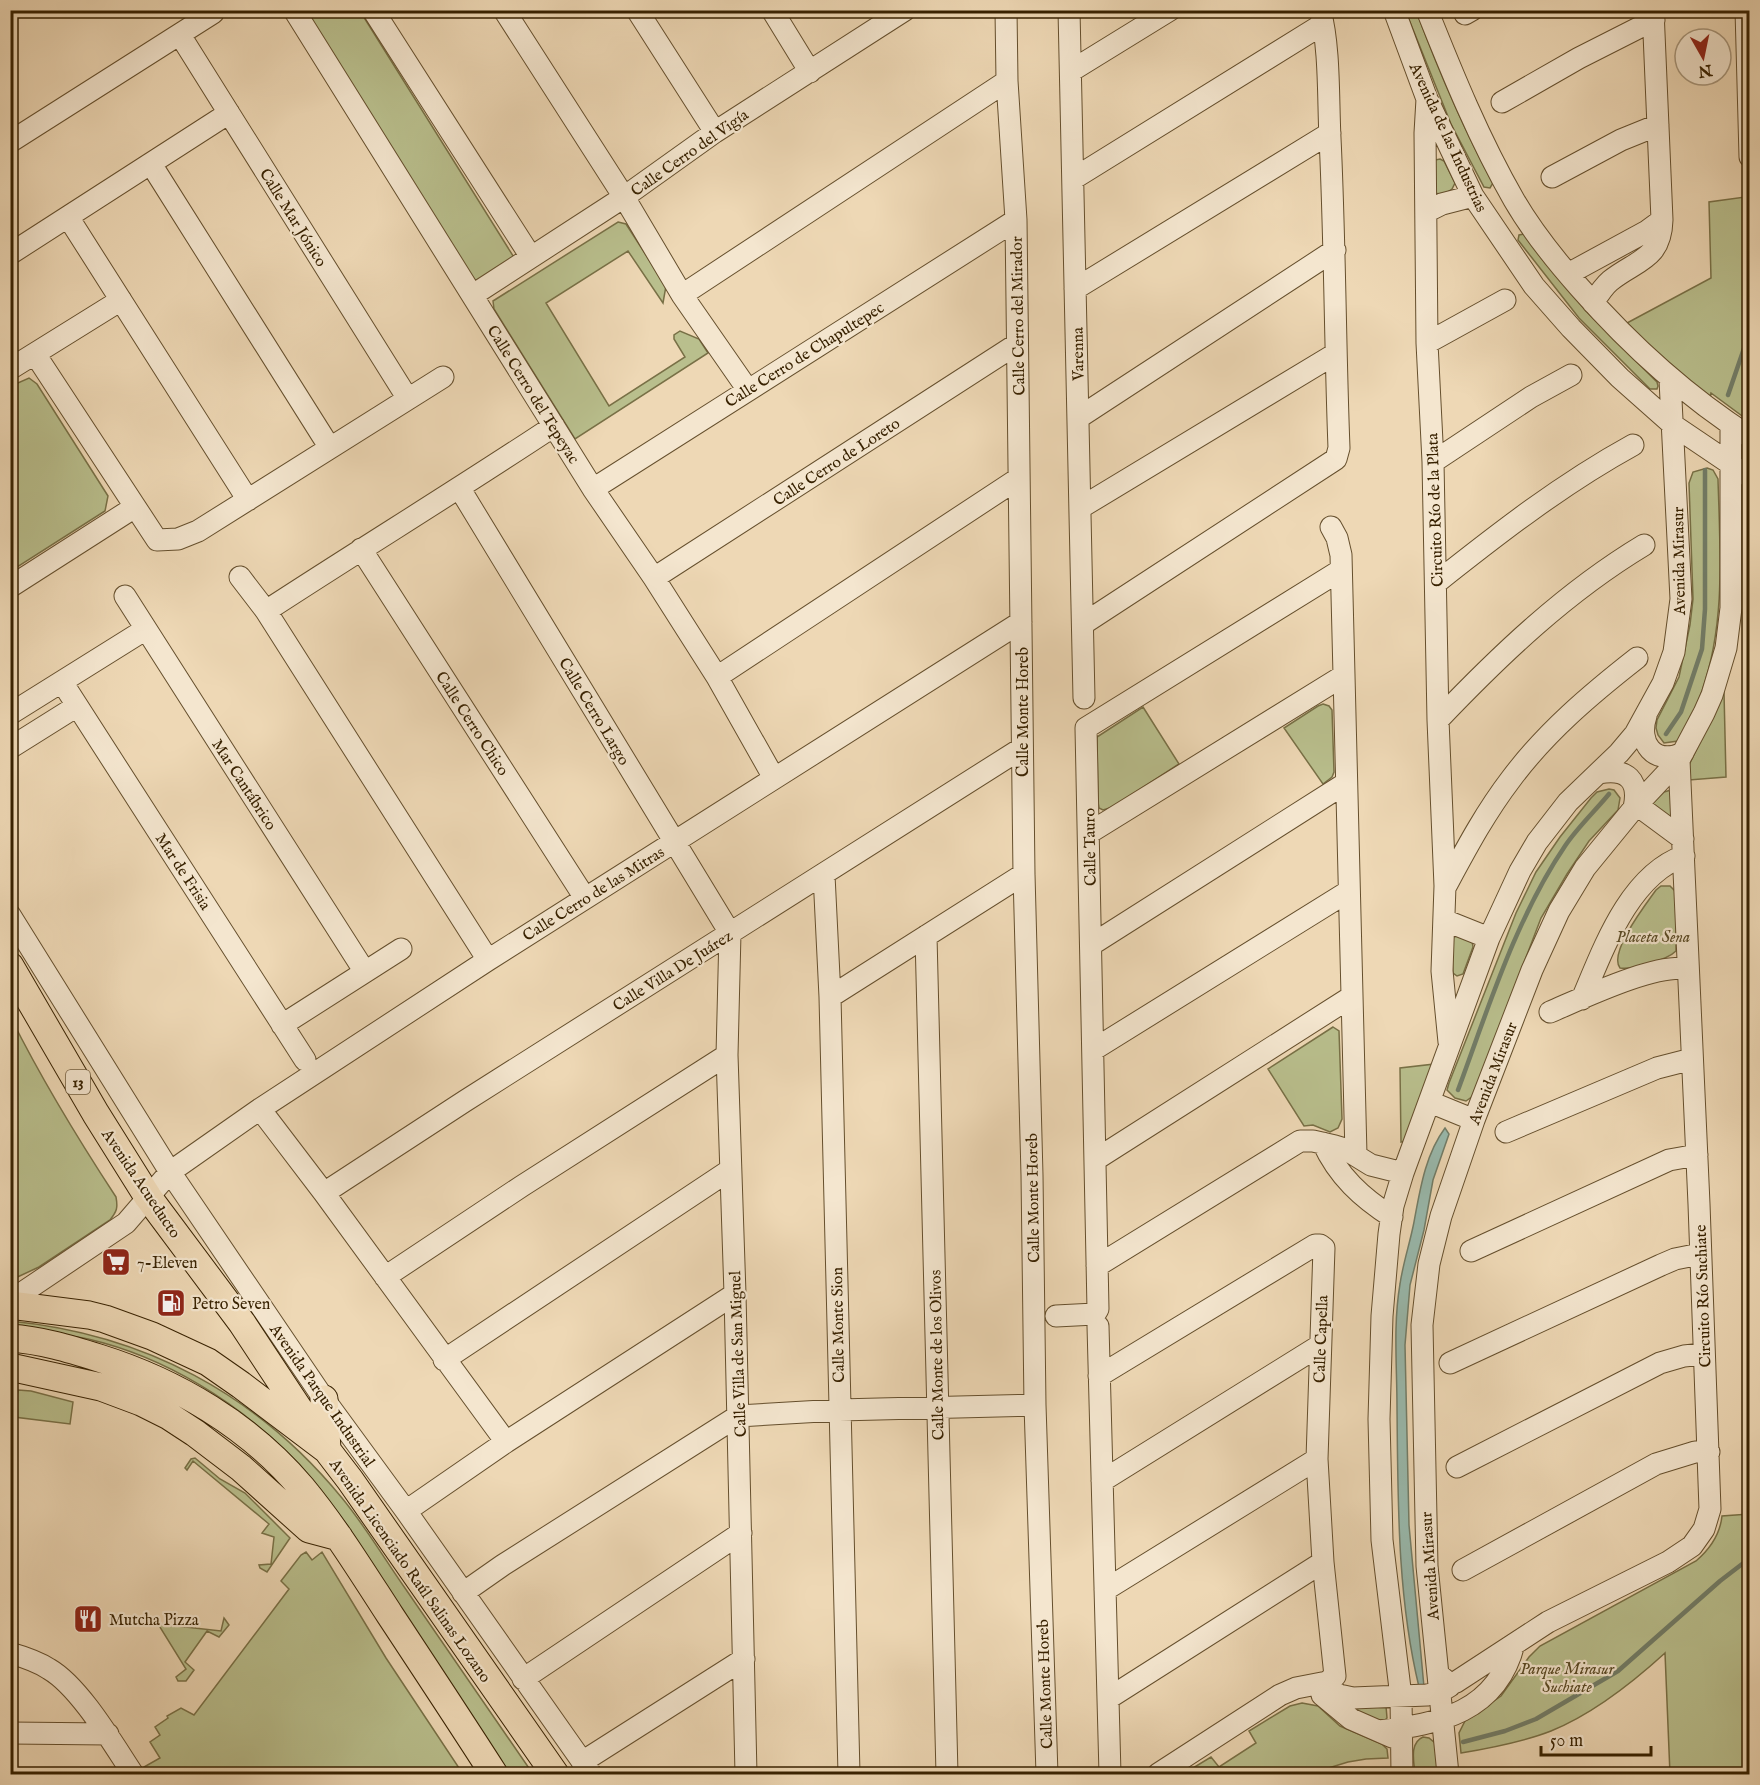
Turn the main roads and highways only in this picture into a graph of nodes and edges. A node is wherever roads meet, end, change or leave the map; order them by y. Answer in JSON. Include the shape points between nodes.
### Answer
{"nodes":[{"id":1,"x":10,"y":966,"type":"edge"},
{"id":2,"x":10,"y":1303,"type":"edge"},
{"id":3,"x":10,"y":1338,"type":"edge"},
{"id":4,"x":10,"y":1367,"type":"edge"},
{"id":5,"x":324,"y":1399,"type":"road end"},
{"id":6,"x":327,"y":1450,"type":"junction"},
{"id":7,"x":339,"y":1537,"type":"junction"},
{"id":8,"x":494,"y":1774,"type":"edge"},
{"id":9,"x":555,"y":1774,"type":"edge"}],
"edges":[{"from":1,"to":6,"type":"main road","name":"Avenida Acueducto","number":"13","via":[[148,1197],[242,1323]]},
{"from":2,"to":6,"type":"main road","name":"Avenida Licenciado Raúl Salinas Lozano","via":[[119,1323],[208,1362]]},
{"from":3,"to":7,"type":"main road","via":[[60,1346],[121,1365],[210,1409],[250,1437],[294,1480]]},
{"from":4,"to":7,"type":"main road","via":[[101,1387],[169,1416],[241,1468],[309,1529]]},
{"from":5,"to":6,"type":"main road"},
{"from":6,"to":9,"type":"main road","name":"Avenida Licenciado Raúl Salinas Lozano"},
{"from":7,"to":8,"type":"main road"}]}
